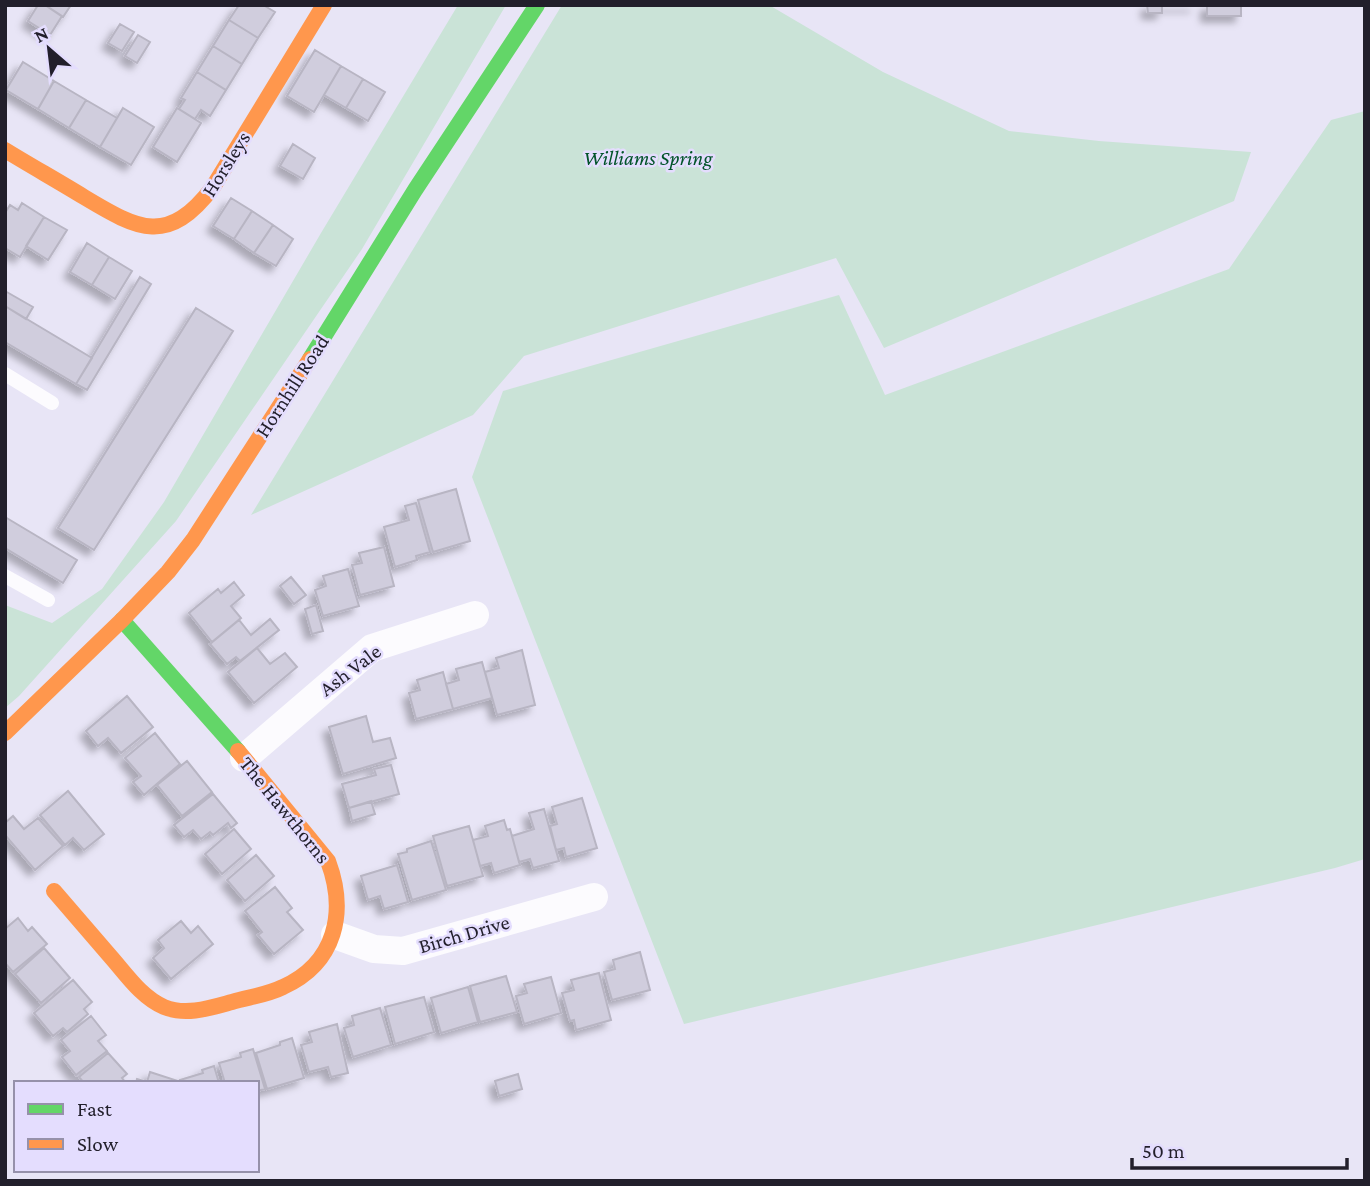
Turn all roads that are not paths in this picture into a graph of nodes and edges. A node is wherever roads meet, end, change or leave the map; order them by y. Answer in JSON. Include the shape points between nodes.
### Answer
{"nodes":[{"id":1,"x":324,"y":5,"type":"edge"},
{"id":2,"x":537,"y":5,"type":"edge"},
{"id":3,"x":5,"y":150,"type":"edge"},
{"id":4,"x":5,"y":374,"type":"edge"},
{"id":5,"x":52,"y":403,"type":"dead end"},
{"id":6,"x":5,"y":576,"type":"edge"},
{"id":7,"x":48,"y":600,"type":"dead end"},
{"id":8,"x":475,"y":615,"type":"dead end"},
{"id":9,"x":122,"y":620,"type":"junction"},
{"id":10,"x":5,"y":733,"type":"edge"},
{"id":11,"x":244,"y":758,"type":"junction"},
{"id":12,"x":54,"y":891,"type":"dead end"},
{"id":13,"x":594,"y":897,"type":"dead end"},
{"id":14,"x":335,"y":935,"type":"junction"}],
"edges":[{"from":1,"to":3,"type":"street","name":"Horsleys","via":[[213,187],[190,215],[176,223],[160,227],[124,221]]},
{"from":2,"to":9,"type":"street","name":"Hornhill Road","via":[[193,540]]},
{"from":4,"to":5,"type":"lane"},
{"from":6,"to":7,"type":"lane"},
{"from":8,"to":11,"type":"street","name":"Ash Vale","via":[[372,648]]},
{"from":9,"to":10,"type":"street","name":"Hornhill Road"},
{"from":9,"to":11,"type":"street","name":"The Hawthorns"},
{"from":11,"to":14,"type":"street","name":"The Hawthorns","via":[[328,861],[339,901]]},
{"from":12,"to":14,"type":"street","name":"The Hawthorns","via":[[144,995],[167,1009],[194,1012],[291,984],[321,958]]},
{"from":13,"to":14,"type":"street","name":"Birch Drive","via":[[403,951],[374,949]]}]}
